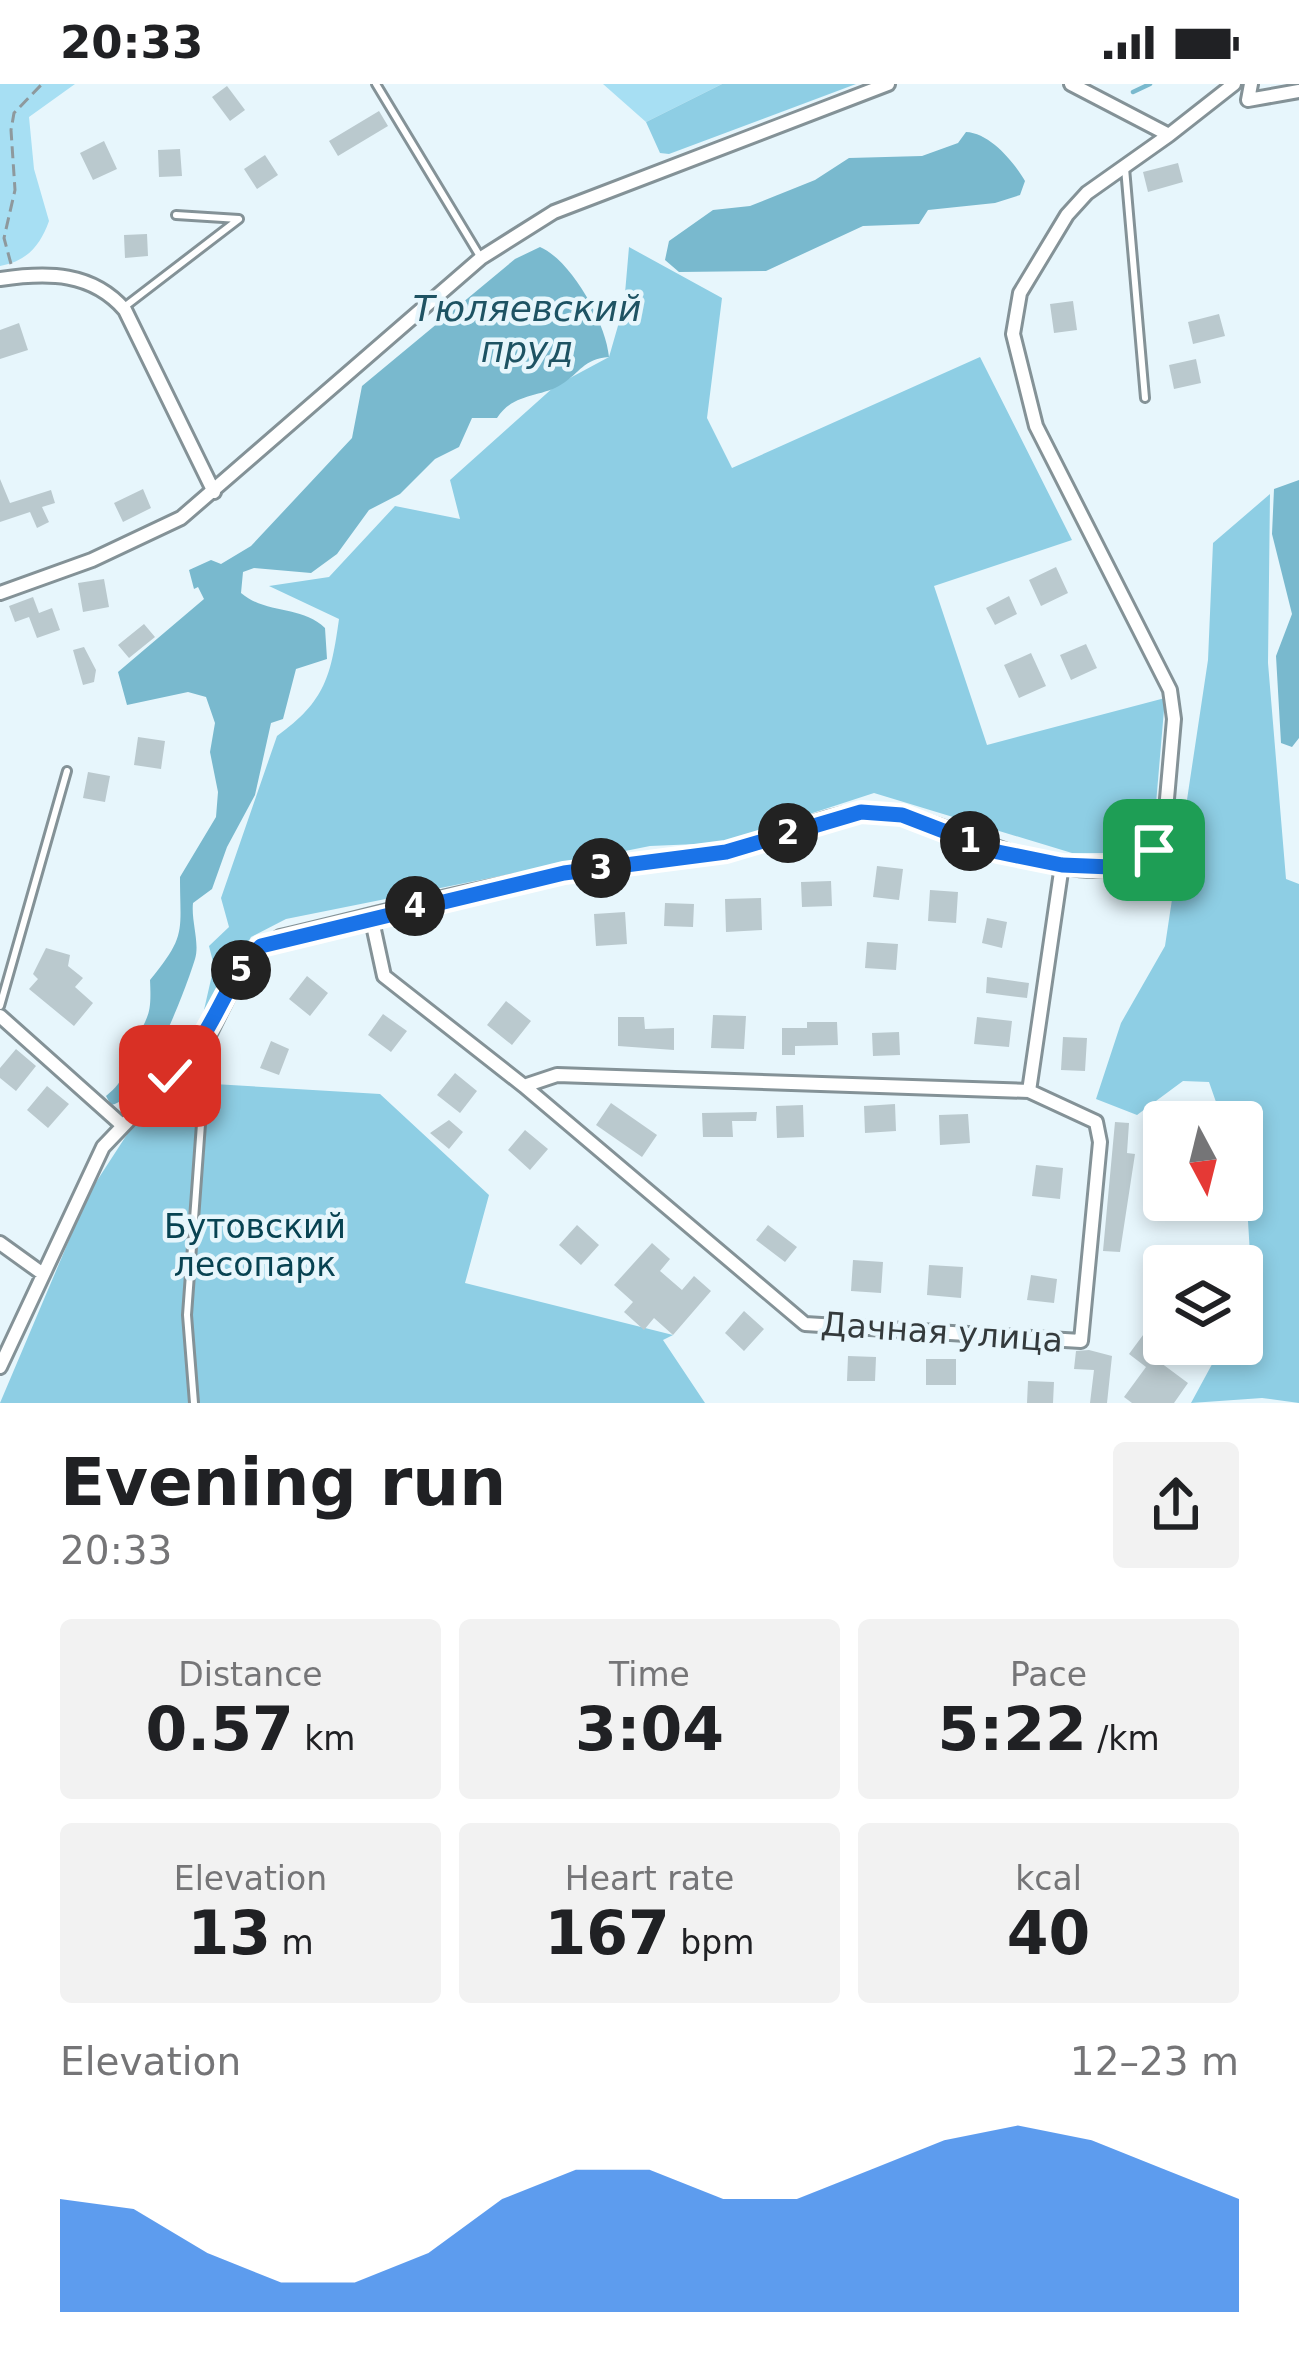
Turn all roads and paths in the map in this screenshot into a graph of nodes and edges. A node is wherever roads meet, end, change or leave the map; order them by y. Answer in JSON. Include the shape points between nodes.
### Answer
{"nodes":[{"id":1,"x":42,"y":84,"type":"edge"},
{"id":2,"x":376,"y":84,"type":"edge"},
{"id":3,"x":888,"y":84,"type":"edge"},
{"id":4,"x":1071,"y":84,"type":"edge"},
{"id":5,"x":1234,"y":84,"type":"edge"},
{"id":6,"x":1251,"y":84,"type":"edge"},
{"id":7,"x":1299,"y":91,"type":"edge"},
{"id":8,"x":1168,"y":135,"type":"junction"},
{"id":9,"x":1125,"y":164,"type":"junction"},
{"id":10,"x":176,"y":215,"type":"dead end"},
{"id":11,"x":481,"y":258,"type":"junction"},
{"id":12,"x":17,"y":277,"type":"junction"},
{"id":13,"x":0,"y":279,"type":"edge"},
{"id":14,"x":123,"y":308,"type":"junction"},
{"id":15,"x":1145,"y":398,"type":"dead end"},
{"id":16,"x":214,"y":492,"type":"junction"},
{"id":17,"x":0,"y":592,"type":"edge"},
{"id":18,"x":67,"y":770,"type":"dead end"},
{"id":19,"x":1062,"y":865,"type":"junction"},
{"id":20,"x":371,"y":916,"type":"junction"},
{"id":21,"x":0,"y":1006,"type":"edge"},
{"id":22,"x":0,"y":1016,"type":"edge"},
{"id":23,"x":208,"y":1037,"type":"junction"},
{"id":24,"x":524,"y":1086,"type":"junction"},
{"id":25,"x":1029,"y":1091,"type":"junction"},
{"id":26,"x":121,"y":1124,"type":"junction"},
{"id":27,"x":0,"y":1243,"type":"edge"},
{"id":28,"x":43,"y":1274,"type":"junction"},
{"id":29,"x":0,"y":1367,"type":"edge"},
{"id":30,"x":194,"y":1403,"type":"edge"}],
"edges":[{"from":1,"to":12,"type":"path","via":[[14,112],[11,130],[15,190],[4,254]]},
{"from":2,"to":11,"type":"lane"},
{"from":3,"to":11,"type":"street","via":[[605,189]]},
{"from":4,"to":8,"type":"street"},
{"from":5,"to":8,"type":"street"},
{"from":6,"to":7,"type":"street","via":[[1248,100]]},
{"from":8,"to":9,"type":"street"},
{"from":9,"to":15,"type":"lane"},
{"from":9,"to":19,"type":"street","via":[[1087,193],[1043,251],[1020,293],[1013,334],[1036,426],[1169,690],[1174,719],[1164,833],[1136,862]]},
{"from":10,"to":14,"type":"lane","via":[[239,219]]},
{"from":11,"to":16,"type":"street"},
{"from":12,"to":13,"type":"street"},
{"from":12,"to":14,"type":"street","via":[[86,280]]},
{"from":14,"to":16,"type":"street"},
{"from":16,"to":17,"type":"street","via":[[153,535]]},
{"from":18,"to":21,"type":"lane"},
{"from":19,"to":20,"type":"street","via":[[998,852],[902,815],[861,812],[726,852],[564,873]]},
{"from":19,"to":25,"type":"street"},
{"from":20,"to":23,"type":"street","via":[[261,946],[247,958]]},
{"from":20,"to":24,"type":"street","name":"Дачная улица","via":[[384,976]]},
{"from":22,"to":26,"type":"street"},
{"from":23,"to":26,"type":"street"},
{"from":23,"to":30,"type":"lane","via":[[187,1315]]},
{"from":24,"to":25,"type":"street","name":"Дачная улица","via":[[557,1075]]},
{"from":24,"to":25,"type":"street","name":"Дачная улица","via":[[805,1324],[1081,1341],[1096,1122]]},
{"from":26,"to":28,"type":"street","via":[[88,1174]]},
{"from":27,"to":28,"type":"street"},
{"from":28,"to":29,"type":"street"}]}
